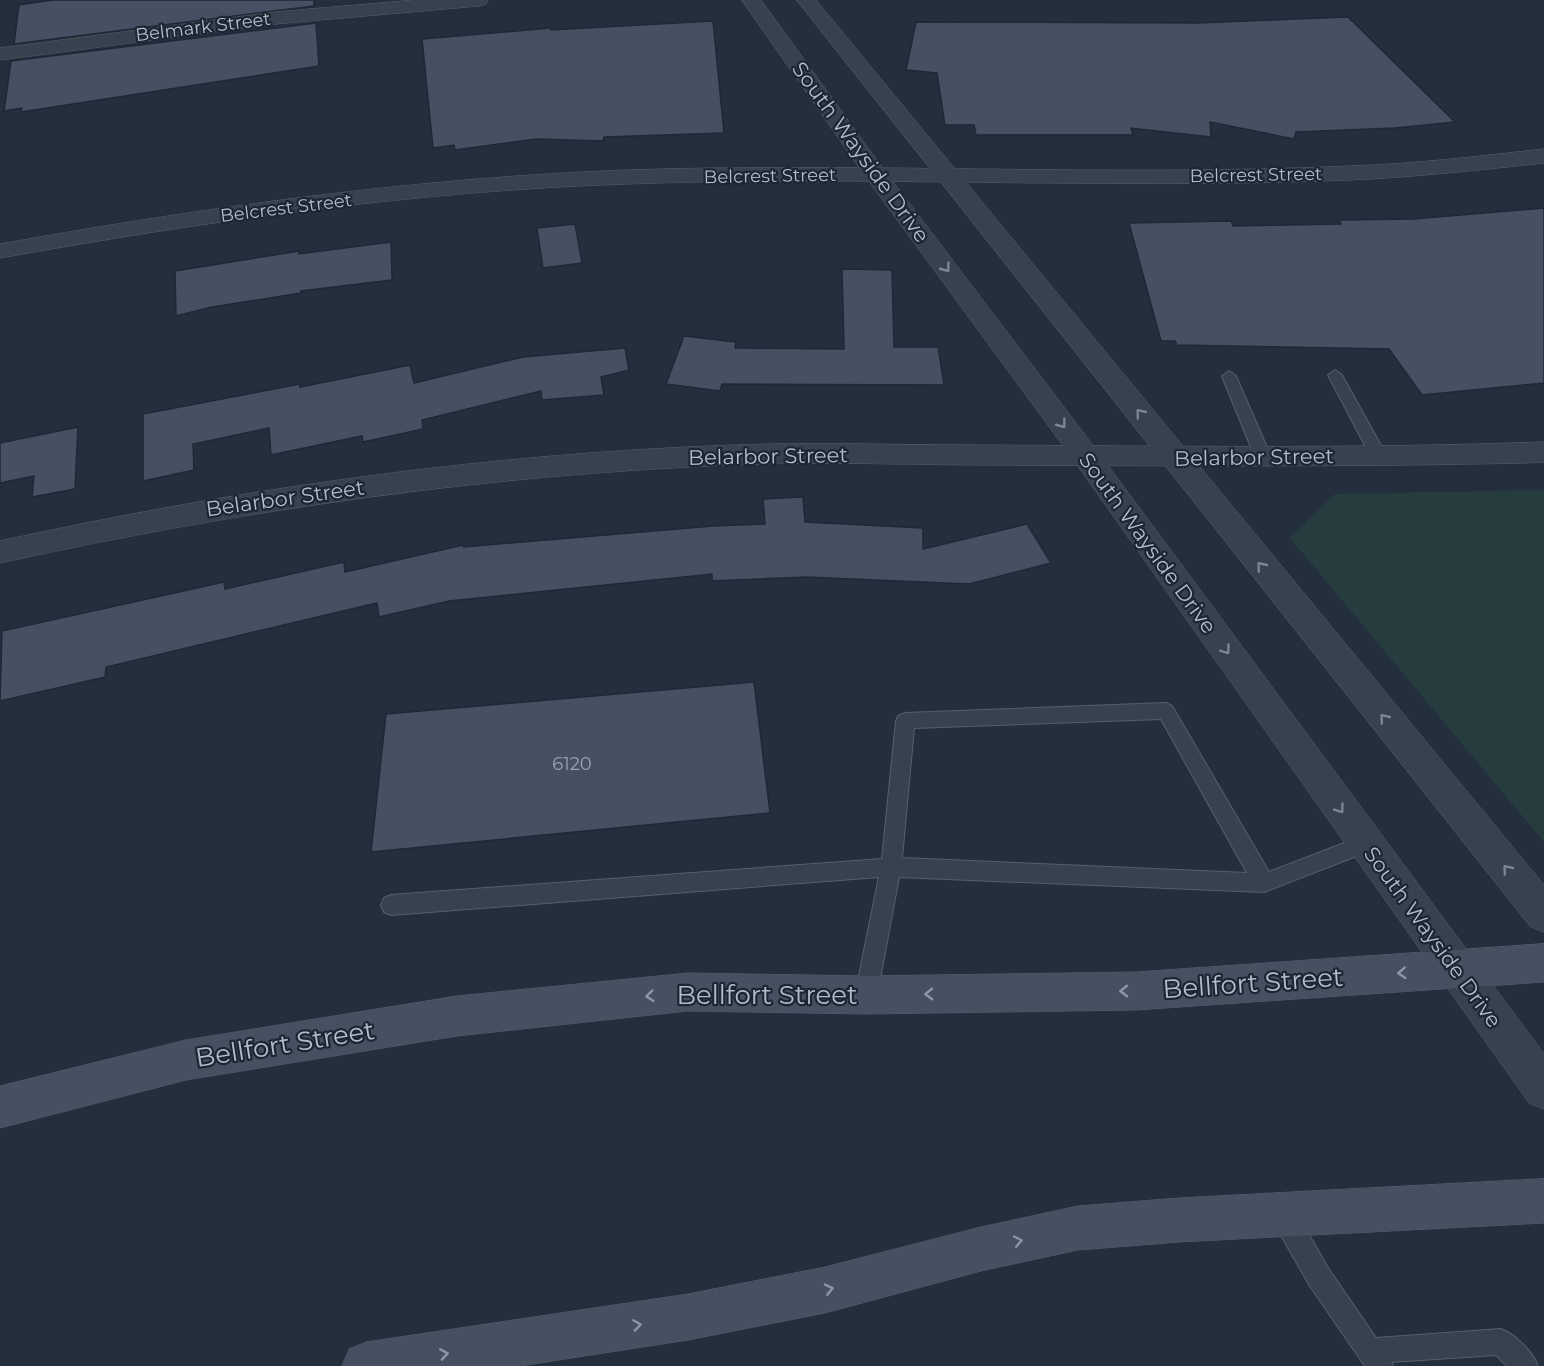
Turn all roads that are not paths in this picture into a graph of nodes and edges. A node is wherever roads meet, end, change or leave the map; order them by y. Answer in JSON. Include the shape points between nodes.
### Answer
{"nodes":[{"id":1,"x":479,"y":0,"type":"edge"},
{"id":2,"x":751,"y":0,"type":"edge"},
{"id":3,"x":806,"y":0,"type":"edge"},
{"id":4,"x":0,"y":54,"type":"edge"},
{"id":5,"x":1544,"y":156,"type":"edge"},
{"id":6,"x":876,"y":175,"type":"junction"},
{"id":7,"x":951,"y":176,"type":"junction"},
{"id":8,"x":0,"y":251,"type":"edge"},
{"id":9,"x":1335,"y":375,"type":"dead end"},
{"id":10,"x":1228,"y":376,"type":"dead end"},
{"id":11,"x":1544,"y":452,"type":"edge"},
{"id":12,"x":1085,"y":455,"type":"junction"},
{"id":13,"x":1378,"y":456,"type":"junction"},
{"id":14,"x":1263,"y":457,"type":"junction"},
{"id":15,"x":1175,"y":458,"type":"junction"},
{"id":16,"x":0,"y":552,"type":"edge"},
{"id":17,"x":1365,"y":844,"type":"junction"},
{"id":18,"x":891,"y":867,"type":"junction"},
{"id":19,"x":1264,"y":883,"type":"junction"},
{"id":20,"x":391,"y":905,"type":"dead end"},
{"id":21,"x":1544,"y":914,"type":"edge"},
{"id":22,"x":1544,"y":963,"type":"edge"},
{"id":23,"x":1457,"y":969,"type":"junction"},
{"id":24,"x":866,"y":995,"type":"junction"},
{"id":25,"x":1544,"y":1088,"type":"edge"},
{"id":26,"x":0,"y":1107,"type":"edge"},
{"id":27,"x":1544,"y":1201,"type":"edge"},
{"id":28,"x":1284,"y":1216,"type":"junction"},
{"id":29,"x":1372,"y":1361,"type":"edge"},
{"id":30,"x":366,"y":1366,"type":"edge"},
{"id":31,"x":1525,"y":1366,"type":"edge"}],
"edges":[{"from":1,"to":4,"type":"street","name":"Belmark Street","via":[[275,18]]},
{"from":2,"to":6,"type":"street","name":"South Wayside Drive"},
{"from":3,"to":7,"type":"street"},
{"from":5,"to":7,"type":"street","name":"Belcrest Street","via":[[1330,174]]},
{"from":6,"to":7,"type":"street","name":"Belcrest Street"},
{"from":6,"to":8,"type":"street","name":"Belcrest Street","via":[[627,177],[529,182],[251,212]]},
{"from":6,"to":12,"type":"street","name":"South Wayside Drive","one_way":true},
{"from":15,"to":7,"type":"street","one_way":true},
{"from":9,"to":13,"type":"lane"},
{"from":10,"to":14,"type":"lane"},
{"from":11,"to":13,"type":"street","name":"Belarbor Street"},
{"from":12,"to":15,"type":"street","name":"Belarbor Street"},
{"from":12,"to":16,"type":"street","name":"Belarbor Street","via":[[736,455],[583,463],[440,476],[263,499],[103,528]]},
{"from":12,"to":17,"type":"street","name":"South Wayside Drive","one_way":true},
{"from":13,"to":14,"type":"street","name":"Belarbor Street"},
{"from":14,"to":15,"type":"street","name":"Belarbor Street"},
{"from":21,"to":15,"type":"street","one_way":true},
{"from":17,"to":19,"type":"lane"},
{"from":17,"to":23,"type":"street","name":"South Wayside Drive"},
{"from":18,"to":19,"type":"lane"},
{"from":18,"to":19,"type":"lane","via":[[905,721],[1166,711]]},
{"from":18,"to":20,"type":"lane"},
{"from":18,"to":24,"type":"lane"},
{"from":22,"to":23,"type":"main road","name":"Bellfort Street"},
{"from":23,"to":24,"type":"main road","name":"Bellfort Street","one_way":true,"via":[[1136,991]]},
{"from":23,"to":25,"type":"street","name":"South Wayside Drive"},
{"from":24,"to":26,"type":"main road","name":"Bellfort Street","one_way":true,"via":[[688,992],[457,1016],[186,1060]]},
{"from":27,"to":28,"type":"main road"},
{"from":28,"to":29,"type":"lane"},
{"from":30,"to":28,"type":"main road","one_way":true,"via":[[688,1317],[825,1290],[1078,1228]]},
{"from":29,"to":31,"type":"lane","via":[[1501,1342]]}]}
